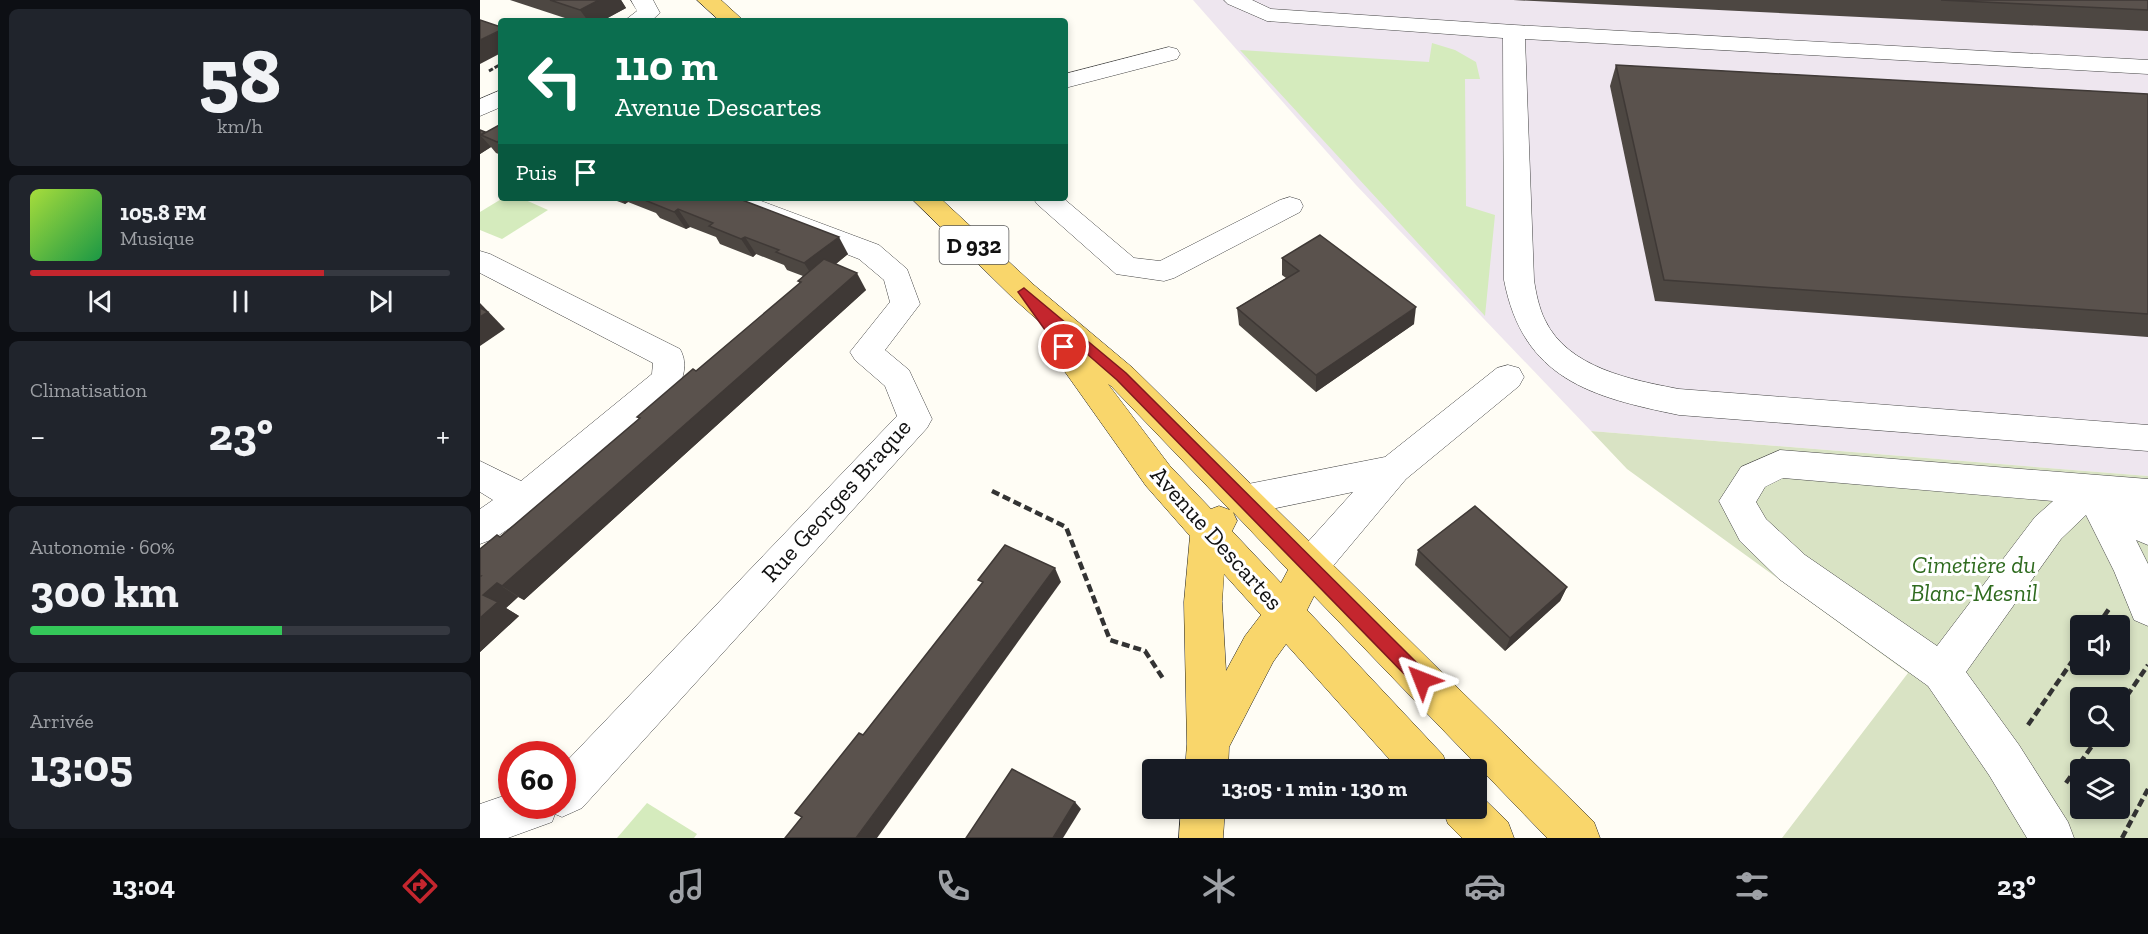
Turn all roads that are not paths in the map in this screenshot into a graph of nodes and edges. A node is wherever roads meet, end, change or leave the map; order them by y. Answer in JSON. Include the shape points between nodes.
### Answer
{"nodes":[{"id":1,"x":708,"y":0,"type":"edge"},
{"id":2,"x":1235,"y":0,"type":"edge"},
{"id":3,"x":729,"y":18,"type":"edge"},
{"id":4,"x":1514,"y":32,"type":"junction"},
{"id":5,"x":1169,"y":54,"type":"dead end"},
{"id":6,"x":2148,"y":67,"type":"edge"},
{"id":7,"x":1068,"y":80,"type":"edge"},
{"id":8,"x":736,"y":201,"type":"edge"},
{"id":9,"x":927,"y":201,"type":"edge"},
{"id":10,"x":1049,"y":201,"type":"edge"},
{"id":11,"x":1290,"y":206,"type":"dead end"},
{"id":12,"x":480,"y":261,"type":"edge"},
{"id":13,"x":1024,"y":292,"type":"junction"},
{"id":14,"x":1508,"y":377,"type":"dead end"},
{"id":15,"x":2148,"y":438,"type":"edge"},
{"id":16,"x":1394,"y":469,"type":"junction"},
{"id":17,"x":480,"y":475,"type":"edge"},
{"id":18,"x":2090,"y":489,"type":"junction"},
{"id":19,"x":2148,"y":494,"type":"edge"},
{"id":20,"x":523,"y":500,"type":"junction"},
{"id":21,"x":1244,"y":500,"type":"junction"},
{"id":22,"x":480,"y":528,"type":"edge"},
{"id":23,"x":2148,"y":529,"type":"edge"},
{"id":24,"x":1209,"y":530,"type":"junction"},
{"id":25,"x":1310,"y":566,"type":"junction"},
{"id":26,"x":2148,"y":608,"type":"edge"},
{"id":27,"x":1285,"y":614,"type":"junction"},
{"id":28,"x":1942,"y":672,"type":"junction"},
{"id":29,"x":1207,"y":757,"type":"edge"},
{"id":30,"x":1418,"y":759,"type":"edge"},
{"id":31,"x":576,"y":783,"type":"edge"},
{"id":32,"x":500,"y":819,"type":"edge"},
{"id":33,"x":1202,"y":819,"type":"edge"},
{"id":34,"x":1474,"y":819,"type":"edge"},
{"id":35,"x":480,"y":826,"type":"edge"},
{"id":36,"x":2046,"y":829,"type":"edge"},
{"id":37,"x":1201,"y":838,"type":"edge"},
{"id":38,"x":1492,"y":838,"type":"edge"},
{"id":39,"x":1578,"y":838,"type":"edge"}],
"edges":[{"from":1,"to":3,"type":"main road"},
{"from":2,"to":4,"type":"street","via":[[1267,15]]},
{"from":4,"to":6,"type":"street"},
{"from":4,"to":15,"type":"street","via":[[1519,280],[1532,326],[1565,361],[1595,380],[1679,402]]},
{"from":5,"to":7,"type":"street"},
{"from":8,"to":31,"type":"street","name":"Rue Georges Braque","via":[[869,252],[897,276],[905,304],[866,352],[898,379],[915,419]]},
{"from":9,"to":13,"type":"main road","name":"Avenue Descartes","number":"D 932"},
{"from":10,"to":11,"type":"street","via":[[1126,267],[1164,271]]},
{"from":12,"to":20,"type":"street","via":[[669,357],[667,379]]},
{"from":13,"to":21,"type":"main road","name":"Avenue Descartes","number":"D 932","via":[[1122,377]]},
{"from":13,"to":24,"type":"main road","name":"Avenue Descartes","number":"D 932","via":[[1158,476]]},
{"from":14,"to":16,"type":"street"},
{"from":16,"to":21,"type":"street"},
{"from":16,"to":25,"type":"street"},
{"from":17,"to":20,"type":"street"},
{"from":18,"to":19,"type":"street"},
{"from":18,"to":23,"type":"street"},
{"from":18,"to":26,"type":"street"},
{"from":18,"to":28,"type":"street","via":[[2048,528]]},
{"from":18,"to":28,"type":"street","via":[[1780,464],[1753,477],[1737,501],[1753,530],[1792,567]]},
{"from":20,"to":22,"type":"street"},
{"from":21,"to":24,"type":"main road"},
{"from":21,"to":25,"type":"main road","name":"Avenue Descartes","number":"D 932"},
{"from":24,"to":27,"type":"main road","name":"Avenue Descartes","number":"D 932"},
{"from":24,"to":29,"type":"main road","via":[[1203,602]]},
{"from":25,"to":27,"type":"main road"},
{"from":25,"to":39,"type":"main road","name":"Avenue Descartes","number":"D 932"},
{"from":27,"to":29,"type":"main road","via":[[1259,649]]},
{"from":27,"to":30,"type":"main road","name":"Avenue Descartes","number":"D 932"},
{"from":28,"to":36,"type":"street","via":[[2004,760]]},
{"from":32,"to":35,"type":"street"},
{"from":33,"to":37,"type":"main road"},
{"from":34,"to":38,"type":"main road"}]}
